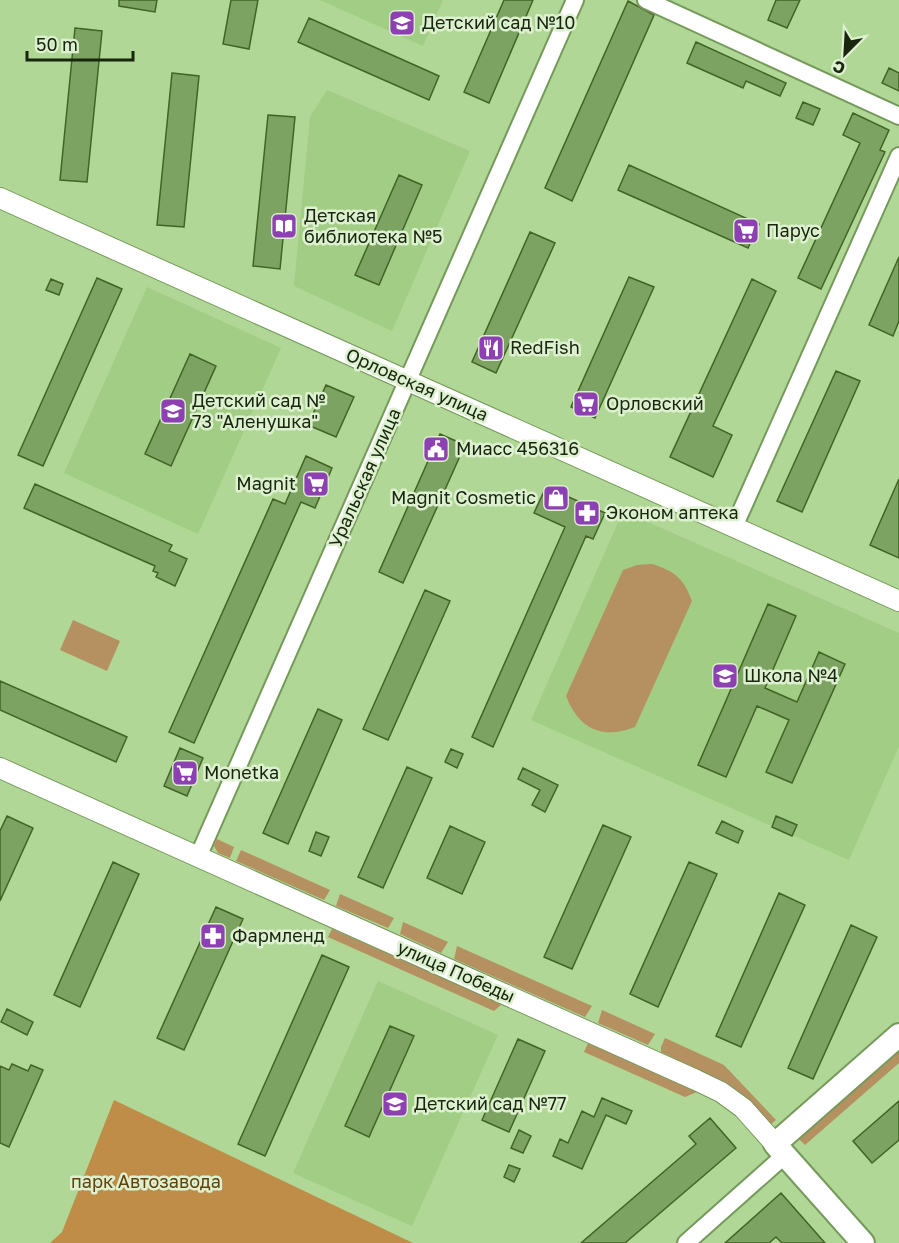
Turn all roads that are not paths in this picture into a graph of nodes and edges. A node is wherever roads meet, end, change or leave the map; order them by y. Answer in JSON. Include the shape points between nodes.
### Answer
{"nodes":[{"id":1,"x":576,"y":0,"type":"edge"},
{"id":2,"x":646,"y":0,"type":"edge"},
{"id":3,"x":899,"y":116,"type":"edge"},
{"id":4,"x":899,"y":156,"type":"edge"},
{"id":5,"x":0,"y":198,"type":"edge"},
{"id":6,"x":408,"y":381,"type":"junction"},
{"id":7,"x":734,"y":527,"type":"junction"},
{"id":8,"x":897,"y":596,"type":"edge"},
{"id":9,"x":0,"y":768,"type":"edge"},
{"id":10,"x":198,"y":856,"type":"junction"},
{"id":11,"x":899,"y":1035,"type":"edge"},
{"id":12,"x":780,"y":1149,"type":"junction"},
{"id":13,"x":686,"y":1243,"type":"edge"},
{"id":14,"x":863,"y":1243,"type":"edge"}],
"edges":[{"from":1,"to":6,"type":"street","name":"Уральская улица"},
{"from":2,"to":3,"type":"street"},
{"from":4,"to":7,"type":"street"},
{"from":5,"to":6,"type":"street","name":"Орловская улица"},
{"from":6,"to":7,"type":"street","name":"Орловская улица"},
{"from":6,"to":10,"type":"street","name":"Уральская улица"},
{"from":7,"to":8,"type":"street","name":"Орловская улица"},
{"from":9,"to":10,"type":"street","name":"улица Победы"},
{"from":10,"to":12,"type":"street","name":"улица Победы","via":[[721,1092],[743,1108]]},
{"from":11,"to":12,"type":"main road"},
{"from":12,"to":13,"type":"street"},
{"from":12,"to":14,"type":"main road","name":"улица Победы"}]}
